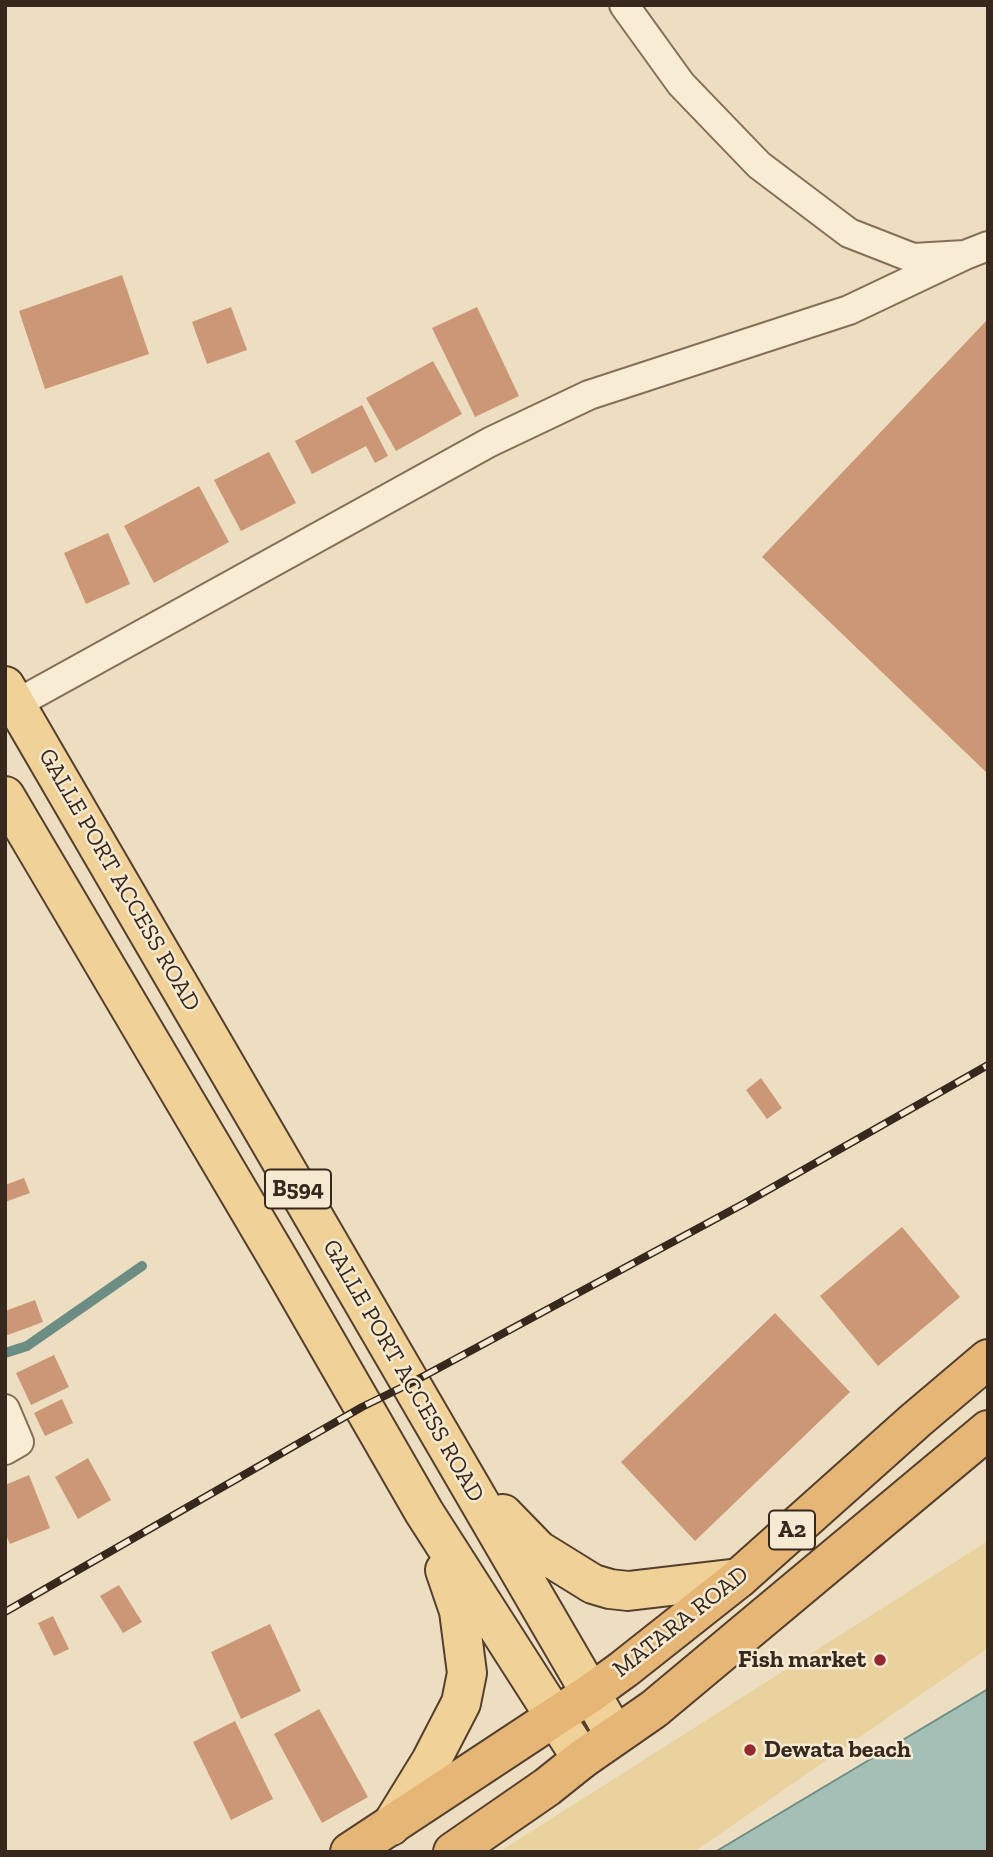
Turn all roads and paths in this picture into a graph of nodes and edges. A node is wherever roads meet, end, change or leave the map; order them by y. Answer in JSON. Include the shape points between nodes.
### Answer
{"nodes":[{"id":1,"x":624,"y":5,"type":"edge"},
{"id":2,"x":976,"y":251,"type":"edge"},
{"id":3,"x":11,"y":695,"type":"edge"},
{"id":4,"x":5,"y":796,"type":"edge"},
{"id":5,"x":16,"y":837,"type":"edge"},
{"id":6,"x":988,"y":1359,"type":"edge"},
{"id":7,"x":5,"y":1409,"type":"edge"},
{"id":8,"x":988,"y":1430,"type":"edge"},
{"id":9,"x":5,"y":1450,"type":"edge"},
{"id":10,"x":458,"y":1466,"type":"junction"},
{"id":11,"x":424,"y":1512,"type":"junction"},
{"id":12,"x":739,"y":1578,"type":"junction"},
{"id":13,"x":590,"y":1693,"type":"junction"},
{"id":14,"x":555,"y":1716,"type":"junction"},
{"id":15,"x":615,"y":1735,"type":"junction"},
{"id":16,"x":582,"y":1759,"type":"junction"},
{"id":17,"x":391,"y":1826,"type":"junction"},
{"id":18,"x":350,"y":1852,"type":"edge"},
{"id":19,"x":453,"y":1852,"type":"edge"}],
"edges":[{"from":1,"to":2,"type":"street","via":[[681,84],[759,165],[849,233],[913,258]]},
{"from":2,"to":3,"type":"street","via":[[849,310],[589,395],[490,442]]},
{"from":3,"to":10,"type":"main road","name":"GALLE PORT ACCESS ROAD","number":"B594"},
{"from":4,"to":5,"type":"main road","number":"B594"},
{"from":5,"to":11,"type":"main road","number":"B594","via":[[276,1256]]},
{"from":6,"to":12,"type":"highway","name":"MATARA ROAD","number":"A2"},
{"from":7,"to":9,"type":"street","via":[[19,1442]]},
{"from":8,"to":15,"type":"highway","name":"MATARA ROAD","number":"A2","via":[[654,1709]]},
{"from":10,"to":12,"type":"main road","via":[[538,1550],[593,1584],[628,1591]]},
{"from":10,"to":13,"type":"main road","name":"GALLE PORT ACCESS ROAD","number":"B594"},
{"from":11,"to":14,"type":"main road","number":"B594"},
{"from":11,"to":17,"type":"main road","via":[[459,1611],[467,1673],[461,1703]]},
{"from":12,"to":13,"type":"highway","name":"MATARA ROAD","number":"A2"},
{"from":13,"to":14,"type":"highway","name":"MATARA ROAD","number":"A2"},
{"from":13,"to":15,"type":"main road","name":"GALLE PORT ACCESS ROAD"},
{"from":14,"to":16,"type":"main road"},
{"from":14,"to":17,"type":"highway","name":"MATARA ROAD","number":"A2"},
{"from":15,"to":16,"type":"highway","name":"MATARA ROAD","number":"A2"},
{"from":16,"to":19,"type":"highway","name":"MATARA ROAD","number":"A2"},
{"from":17,"to":18,"type":"highway","name":"MATARA ROAD","number":"A2"}]}
